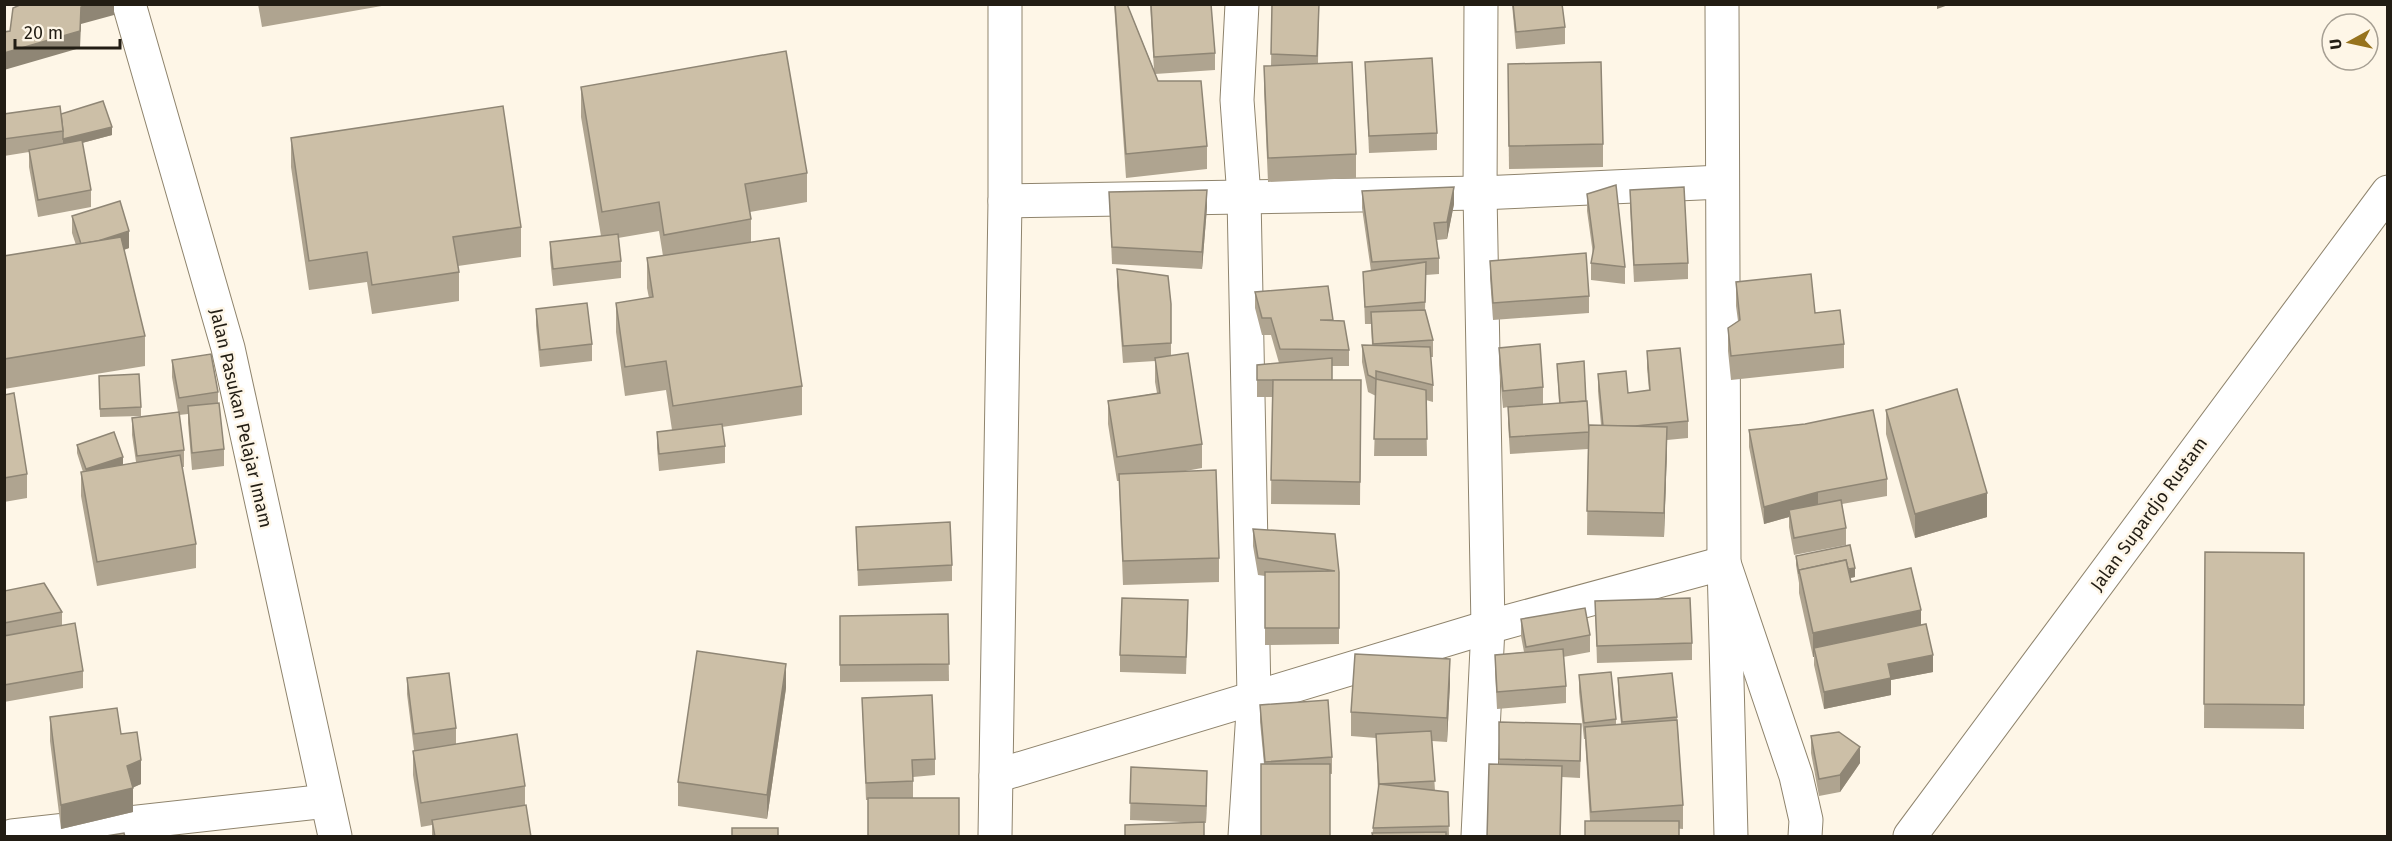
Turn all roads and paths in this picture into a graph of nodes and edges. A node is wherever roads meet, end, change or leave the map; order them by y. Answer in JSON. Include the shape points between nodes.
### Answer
{"nodes":[{"id":1,"x":129,"y":4,"type":"edge"},
{"id":2,"x":1005,"y":4,"type":"edge"},
{"id":3,"x":1242,"y":4,"type":"edge"},
{"id":4,"x":1480,"y":4,"type":"edge"},
{"id":5,"x":1722,"y":4,"type":"edge"},
{"id":6,"x":1722,"y":182,"type":"junction"},
{"id":7,"x":2388,"y":192,"type":"edge"},
{"id":8,"x":1480,"y":194,"type":"junction"},
{"id":9,"x":1244,"y":197,"type":"junction"},
{"id":10,"x":1005,"y":201,"type":"junction"},
{"id":11,"x":1724,"y":563,"type":"junction"},
{"id":12,"x":1488,"y":627,"type":"junction"},
{"id":13,"x":1254,"y":696,"type":"junction"},
{"id":14,"x":996,"y":776,"type":"junction"},
{"id":15,"x":327,"y":801,"type":"junction"},
{"id":16,"x":50,"y":834,"type":"edge"},
{"id":17,"x":1740,"y":834,"type":"edge"},
{"id":18,"x":12,"y":837,"type":"edge"},
{"id":19,"x":335,"y":837,"type":"edge"},
{"id":20,"x":995,"y":837,"type":"edge"},
{"id":21,"x":1245,"y":837,"type":"edge"},
{"id":22,"x":1478,"y":837,"type":"edge"},
{"id":23,"x":1805,"y":837,"type":"edge"},
{"id":24,"x":1910,"y":837,"type":"edge"}],
"edges":[{"from":1,"to":15,"type":"main road","name":"Jalan Pasukan Pelajar Imam","via":[[228,348]]},
{"from":2,"to":10,"type":"main road"},
{"from":3,"to":9,"type":"main road","via":[[1237,100]]},
{"from":4,"to":8,"type":"main road"},
{"from":5,"to":6,"type":"main road"},
{"from":6,"to":8,"type":"main road"},
{"from":6,"to":11,"type":"main road"},
{"from":7,"to":24,"type":"main road","name":"Jalan Supardjo Rustam"},
{"from":8,"to":9,"type":"main road"},
{"from":8,"to":12,"type":"main road"},
{"from":9,"to":10,"type":"main road"},
{"from":9,"to":13,"type":"main road"},
{"from":10,"to":14,"type":"main road"},
{"from":11,"to":12,"type":"main road"},
{"from":11,"to":17,"type":"main road"},
{"from":11,"to":23,"type":"main road","via":[[1796,776],[1806,820]]},
{"from":12,"to":13,"type":"main road"},
{"from":12,"to":22,"type":"main road"},
{"from":13,"to":14,"type":"main road"},
{"from":13,"to":21,"type":"main road"},
{"from":14,"to":20,"type":"main road"},
{"from":15,"to":16,"type":"main road"},
{"from":15,"to":19,"type":"main road","name":"Jalan Pasukan Pelajar Imam"},
{"from":16,"to":18,"type":"main road"}]}
